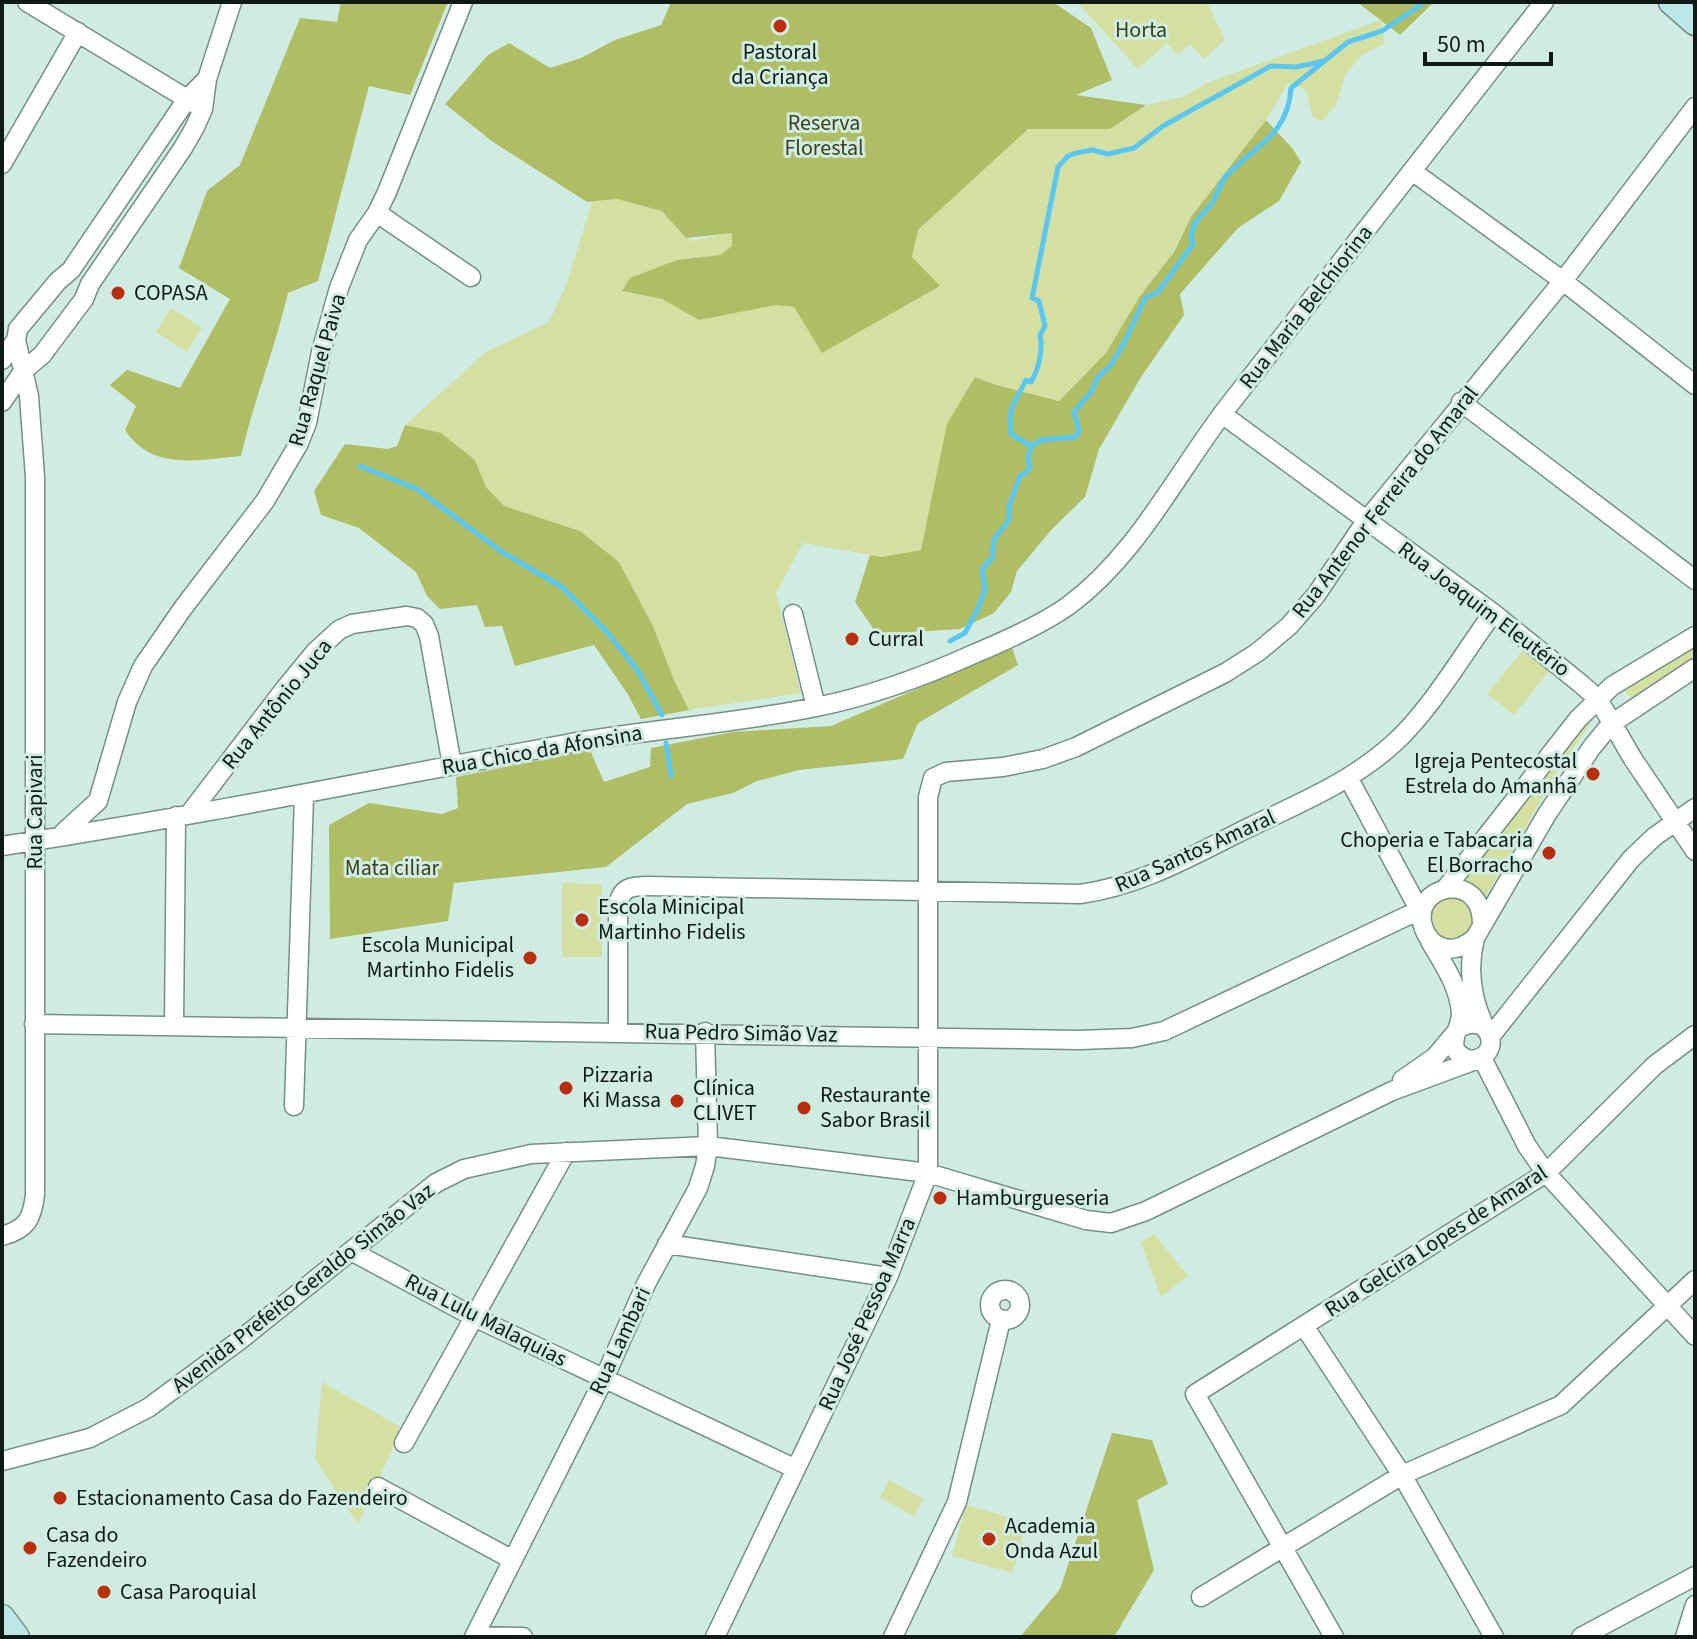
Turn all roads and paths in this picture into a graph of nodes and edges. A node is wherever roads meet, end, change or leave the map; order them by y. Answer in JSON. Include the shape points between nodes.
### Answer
{"nodes":[{"id":1,"x":27,"y":2,"type":"edge"},
{"id":2,"x":232,"y":2,"type":"edge"},
{"id":3,"x":463,"y":2,"type":"edge"},
{"id":4,"x":1544,"y":2,"type":"edge"},
{"id":5,"x":1671,"y":2,"type":"edge"},
{"id":6,"x":1695,"y":23,"type":"edge"},
{"id":7,"x":78,"y":32,"type":"junction"},
{"id":8,"x":195,"y":104,"type":"junction"},
{"id":9,"x":1695,"y":107,"type":"edge"},
{"id":10,"x":2,"y":164,"type":"edge"},
{"id":11,"x":1412,"y":171,"type":"junction"},
{"id":12,"x":377,"y":213,"type":"junction"},
{"id":13,"x":471,"y":277,"type":"dead end"},
{"id":14,"x":1563,"y":281,"type":"junction"},
{"id":15,"x":16,"y":340,"type":"junction"},
{"id":16,"x":2,"y":360,"type":"edge"},
{"id":17,"x":24,"y":370,"type":"junction"},
{"id":18,"x":1695,"y":385,"type":"edge"},
{"id":19,"x":2,"y":402,"type":"edge"},
{"id":20,"x":1461,"y":402,"type":"junction"},
{"id":21,"x":1222,"y":414,"type":"junction"},
{"id":22,"x":1366,"y":521,"type":"junction"},
{"id":23,"x":1695,"y":580,"type":"edge"},
{"id":24,"x":1066,"y":607,"type":"joint"},
{"id":25,"x":1493,"y":613,"type":"junction"},
{"id":26,"x":793,"y":614,"type":"dead end"},
{"id":27,"x":1695,"y":636,"type":"edge"},
{"id":28,"x":1695,"y":668,"type":"edge"},
{"id":29,"x":1598,"y":699,"type":"junction"},
{"id":30,"x":816,"y":707,"type":"junction"},
{"id":31,"x":1611,"y":724,"type":"junction"},
{"id":32,"x":452,"y":765,"type":"junction"},
{"id":33,"x":933,"y":778,"type":"joint"},
{"id":34,"x":1349,"y":779,"type":"junction"},
{"id":35,"x":304,"y":796,"type":"junction"},
{"id":36,"x":1695,"y":808,"type":"edge"},
{"id":37,"x":183,"y":814,"type":"junction"},
{"id":38,"x":1675,"y":821,"type":"junction"},
{"id":39,"x":61,"y":835,"type":"junction"},
{"id":40,"x":36,"y":841,"type":"junction"},
{"id":41,"x":2,"y":846,"type":"edge"},
{"id":42,"x":1695,"y":851,"type":"edge"},
{"id":43,"x":1446,"y":888,"type":"junction"},
{"id":44,"x":928,"y":892,"type":"junction"},
{"id":45,"x":1423,"y":911,"type":"junction"},
{"id":46,"x":1478,"y":931,"type":"junction"},
{"id":47,"x":1427,"y":935,"type":"junction"},
{"id":48,"x":34,"y":1024,"type":"junction"},
{"id":49,"x":174,"y":1026,"type":"junction"},
{"id":50,"x":299,"y":1029,"type":"junction"},
{"id":51,"x":1458,"y":1030,"type":"junction"},
{"id":52,"x":618,"y":1031,"type":"junction"},
{"id":53,"x":705,"y":1032,"type":"junction"},
{"id":54,"x":1489,"y":1034,"type":"junction"},
{"id":55,"x":1695,"y":1035,"type":"edge"},
{"id":56,"x":926,"y":1037,"type":"junction"},
{"id":57,"x":1479,"y":1059,"type":"junction"},
{"id":58,"x":1388,"y":1093,"type":"junction"},
{"id":59,"x":294,"y":1106,"type":"dead end"},
{"id":60,"x":708,"y":1146,"type":"junction"},
{"id":61,"x":566,"y":1152,"type":"junction"},
{"id":62,"x":928,"y":1173,"type":"junction"},
{"id":63,"x":1546,"y":1173,"type":"junction"},
{"id":64,"x":2,"y":1236,"type":"edge"},
{"id":65,"x":667,"y":1244,"type":"junction"},
{"id":66,"x":351,"y":1251,"type":"junction"},
{"id":67,"x":888,"y":1277,"type":"junction"},
{"id":68,"x":1695,"y":1280,"type":"edge"},
{"id":69,"x":1667,"y":1305,"type":"junction"},
{"id":70,"x":474,"y":1317,"type":"junction"},
{"id":71,"x":1001,"y":1320,"type":"dead end"},
{"id":72,"x":1304,"y":1326,"type":"junction"},
{"id":73,"x":1695,"y":1336,"type":"edge"},
{"id":74,"x":604,"y":1379,"type":"junction"},
{"id":75,"x":404,"y":1443,"type":"dead end"},
{"id":76,"x":2,"y":1461,"type":"edge"},
{"id":77,"x":796,"y":1469,"type":"junction"},
{"id":78,"x":1402,"y":1475,"type":"junction"},
{"id":79,"x":378,"y":1487,"type":"dead end"},
{"id":80,"x":1283,"y":1546,"type":"junction"},
{"id":81,"x":513,"y":1560,"type":"junction"},
{"id":82,"x":1695,"y":1576,"type":"edge"},
{"id":83,"x":1201,"y":1597,"type":"dead end"},
{"id":84,"x":1695,"y":1605,"type":"edge"},
{"id":85,"x":474,"y":1637,"type":"edge"},
{"id":86,"x":523,"y":1637,"type":"edge"},
{"id":87,"x":715,"y":1637,"type":"edge"},
{"id":88,"x":893,"y":1637,"type":"edge"},
{"id":89,"x":1334,"y":1637,"type":"edge"},
{"id":90,"x":1494,"y":1637,"type":"edge"},
{"id":91,"x":1581,"y":1637,"type":"edge"},
{"id":92,"x":1685,"y":1637,"type":"edge"}],
"edges":[{"from":1,"to":7,"type":"street"},
{"from":2,"to":8,"type":"street"},
{"from":3,"to":12,"type":"street","name":"Rua Raquel Paiva"},
{"from":4,"to":11,"type":"street","name":"Rua Maria Belchiorina"},
{"from":5,"to":6,"type":"main road"},
{"from":7,"to":8,"type":"street"},
{"from":7,"to":10,"type":"street"},
{"from":8,"to":15,"type":"street","via":[[71,270],[18,329]]},
{"from":8,"to":17,"type":"street","via":[[183,148],[84,299],[42,355]]},
{"from":9,"to":14,"type":"street","name":"Rua Antenor Ferreira do Amaral"},
{"from":11,"to":14,"type":"street"},
{"from":11,"to":21,"type":"street","name":"Rua Maria Belchiorina"},
{"from":12,"to":13,"type":"street"},
{"from":12,"to":39,"type":"street","name":"Rua Raquel Paiva","via":[[358,240],[339,288],[298,445],[265,501],[143,666],[98,801]]},
{"from":14,"to":18,"type":"street"},
{"from":14,"to":20,"type":"street","name":"Rua Antenor Ferreira do Amaral"},
{"from":15,"to":16,"type":"street"},
{"from":15,"to":17,"type":"street","name":"Rua Capivari"},
{"from":17,"to":19,"type":"street"},
{"from":17,"to":40,"type":"street","name":"Rua Capivari","via":[[34,431]]},
{"from":20,"to":22,"type":"street","name":"Rua Antenor Ferreira do Amaral"},
{"from":20,"to":23,"type":"street"},
{"from":21,"to":22,"type":"street","name":"Rua Joaquim Eleutério"},
{"from":21,"to":24,"type":"street","name":"Rua Maria Belchiorina","via":[[1131,545]]},
{"from":22,"to":25,"type":"street","name":"Rua Joaquim Eleutério"},
{"from":22,"to":33,"type":"street","name":"Rua Antenor Ferreira do Amaral","via":[[1289,626],[1225,673],[1043,759]]},
{"from":24,"to":30,"type":"street","name":"Rua Chico da Afonsina","via":[[939,669]]},
{"from":25,"to":29,"type":"street","name":"Rua Joaquim Eleutério"},
{"from":25,"to":34,"type":"street","name":"Rua Santos Amaral","via":[[1419,716]]},
{"from":26,"to":30,"type":"street"},
{"from":27,"to":29,"type":"street","via":[[1641,666]]},
{"from":28,"to":31,"type":"street"},
{"from":29,"to":31,"type":"street","name":"Rua Joaquim Eleutério"},
{"from":29,"to":43,"type":"street"},
{"from":30,"to":32,"type":"street","name":"Rua Chico da Afonsina"},
{"from":31,"to":38,"type":"street","name":"Rua Joaquim Eleutério"},
{"from":31,"to":46,"type":"street","via":[[1569,778]]},
{"from":32,"to":35,"type":"street","name":"Rua Chico da Afonsina"},
{"from":32,"to":37,"type":"street","name":"Rua Antônio Juca","via":[[424,624],[417,618],[389,617],[352,624],[323,644]]},
{"from":33,"to":44,"type":"street","name":"Rua José Pessoa Marra","via":[[928,797]]},
{"from":34,"to":44,"type":"street","name":"Rua Santos Amaral","via":[[1181,862],[1111,890]]},
{"from":34,"to":45,"type":"street"},
{"from":35,"to":37,"type":"street","name":"Rua Chico da Afonsina"},
{"from":35,"to":50,"type":"street"},
{"from":36,"to":38,"type":"street"},
{"from":37,"to":39,"type":"street","name":"Rua Chico da Afonsina"},
{"from":37,"to":49,"type":"street"},
{"from":38,"to":42,"type":"street","name":"Rua Joaquim Eleutério"},
{"from":38,"to":54,"type":"street","via":[[1608,885]]},
{"from":39,"to":40,"type":"street","name":"Rua Chico da Afonsina"},
{"from":40,"to":41,"type":"street","name":"Rua Chico da Afonsina"},
{"from":40,"to":48,"type":"street","name":"Rua Capivari"},
{"from":43,"to":45,"type":"street"},
{"from":43,"to":46,"type":"street","via":[[1473,896],[1479,904]]},
{"from":44,"to":52,"type":"street","name":"Rua Santos Amaral","via":[[633,886],[622,891],[618,906]]},
{"from":44,"to":56,"type":"street","name":"Rua José Pessoa Marra"},
{"from":45,"to":47,"type":"street"},
{"from":45,"to":56,"type":"street","name":"Rua Pedro Simão Vaz","via":[[1164,1031],[1080,1040]]},
{"from":46,"to":47,"type":"street","via":[[1460,948],[1450,949]]},
{"from":46,"to":54,"type":"street","via":[[1473,996]]},
{"from":47,"to":51,"type":"street","via":[[1451,975],[1461,1012]]},
{"from":48,"to":49,"type":"street","name":"Rua Pedro Simão Vaz"},
{"from":48,"to":64,"type":"street","name":"Rua Capivari","via":[[35,1195],[29,1222]]},
{"from":49,"to":50,"type":"street","name":"Rua Pedro Simão Vaz"},
{"from":50,"to":52,"type":"street","name":"Rua Pedro Simão Vaz"},
{"from":50,"to":59,"type":"street"},
{"from":51,"to":54,"type":"street","via":[[1478,1024]]},
{"from":51,"to":57,"type":"street","via":[[1456,1050],[1464,1058]]},
{"from":51,"to":58,"type":"street","via":[[1435,1057]]},
{"from":52,"to":53,"type":"street","name":"Rua Pedro Simão Vaz"},
{"from":53,"to":56,"type":"street","name":"Rua Pedro Simão Vaz"},
{"from":53,"to":60,"type":"street","name":"Rua Lambari"},
{"from":54,"to":57,"type":"street","via":[[1490,1049]]},
{"from":55,"to":63,"type":"street","name":"Rua Gelcira Lopes de Amaral","via":[[1655,1065]]},
{"from":56,"to":62,"type":"street","name":"Rua José Pessoa Marra"},
{"from":57,"to":58,"type":"street"},
{"from":57,"to":63,"type":"street"},
{"from":58,"to":62,"type":"street","name":"Avenida Prefeito Geraldo Simão Vaz","via":[[1146,1211],[1111,1223]]},
{"from":60,"to":61,"type":"street","name":"Avenida Prefeito Geraldo Simão Vaz"},
{"from":60,"to":62,"type":"street","name":"Avenida Prefeito Geraldo Simão Vaz"},
{"from":60,"to":65,"type":"street","name":"Rua Lambari","via":[[698,1188]]},
{"from":61,"to":66,"type":"street","name":"Avenida Prefeito Geraldo Simão Vaz","via":[[464,1169],[436,1183]]},
{"from":61,"to":70,"type":"street"},
{"from":62,"to":67,"type":"street","name":"Rua José Pessoa Marra"},
{"from":63,"to":69,"type":"street"},
{"from":63,"to":72,"type":"street","name":"Rua Gelcira Lopes de Amaral"},
{"from":65,"to":67,"type":"street"},
{"from":65,"to":74,"type":"street","name":"Rua Lambari"},
{"from":66,"to":70,"type":"street","name":"Rua Lulu Malaquias"},
{"from":66,"to":76,"type":"street","name":"Avenida Prefeito Geraldo Simão Vaz","via":[[148,1408],[90,1438]]},
{"from":67,"to":77,"type":"street","name":"Rua José Pessoa Marra"},
{"from":68,"to":69,"type":"street"},
{"from":69,"to":73,"type":"street"},
{"from":69,"to":78,"type":"street","via":[[1561,1405]]},
{"from":70,"to":74,"type":"street","name":"Rua Lulu Malaquias"},
{"from":70,"to":75,"type":"street"},
{"from":71,"to":88,"type":"street","via":[[957,1502]]},
{"from":72,"to":78,"type":"street"},
{"from":72,"to":80,"type":"street","name":"Rua Gelcira Lopes de Amaral","via":[[1195,1394]]},
{"from":74,"to":77,"type":"street","name":"Rua Lulu Malaquias"},
{"from":74,"to":81,"type":"street","name":"Rua Lambari"},
{"from":77,"to":87,"type":"street","name":"Rua José Pessoa Marra"},
{"from":78,"to":80,"type":"street"},
{"from":78,"to":90,"type":"street"},
{"from":79,"to":81,"type":"street"},
{"from":80,"to":83,"type":"street"},
{"from":80,"to":89,"type":"street"},
{"from":81,"to":85,"type":"street","name":"Rua Lambari"},
{"from":82,"to":91,"type":"street"},
{"from":84,"to":92,"type":"street"},
{"from":85,"to":86,"type":"street"}]}
